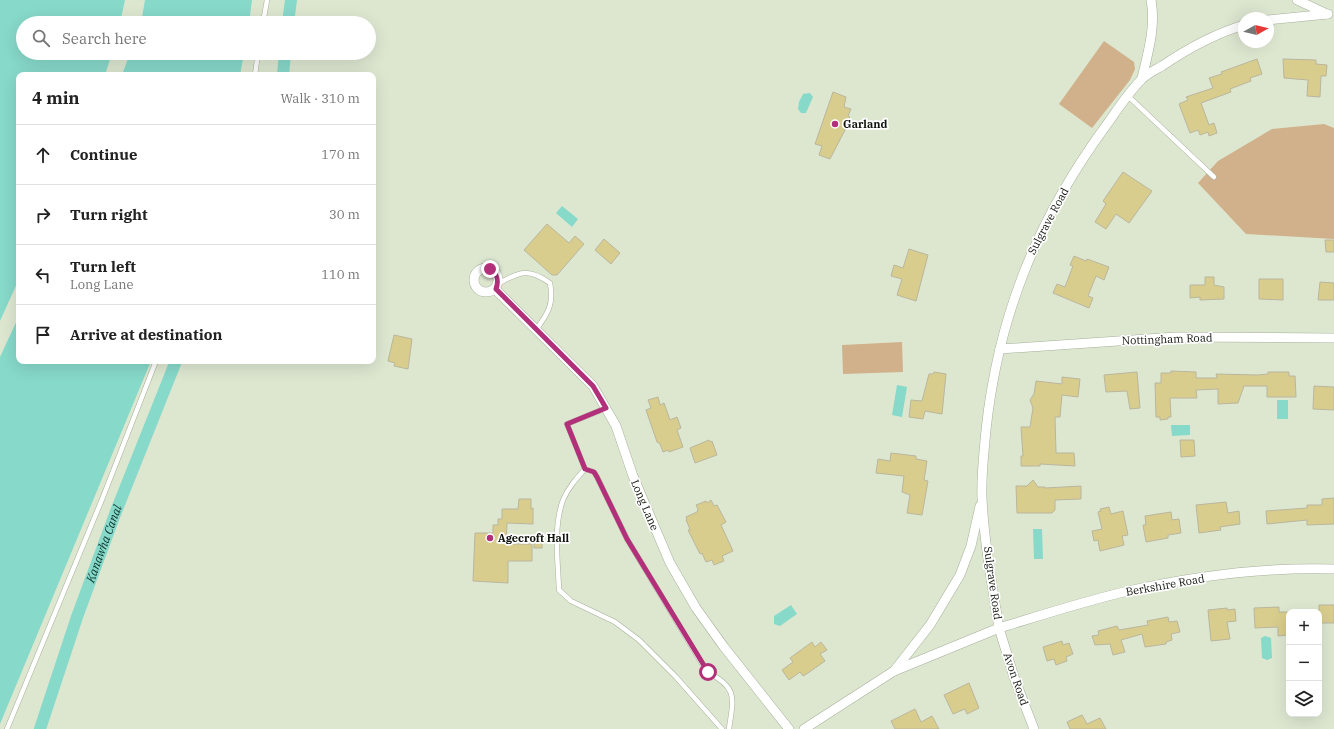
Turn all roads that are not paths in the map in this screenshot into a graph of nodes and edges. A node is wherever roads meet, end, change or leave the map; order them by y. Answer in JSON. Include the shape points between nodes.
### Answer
{"nodes":[{"id":1,"x":267,"y":0,"type":"edge"},
{"id":2,"x":1151,"y":0,"type":"edge"},
{"id":3,"x":1297,"y":0,"type":"edge"},
{"id":4,"x":1331,"y":15,"type":"edge"},
{"id":5,"x":264,"y":16,"type":"edge"},
{"id":6,"x":1274,"y":20,"type":"edge"},
{"id":7,"x":1238,"y":28,"type":"edge"},
{"id":8,"x":257,"y":60,"type":"edge"},
{"id":9,"x":255,"y":72,"type":"edge"},
{"id":10,"x":1142,"y":78,"type":"junction"},
{"id":11,"x":1128,"y":96,"type":"junction"},
{"id":12,"x":1214,"y":177,"type":"dead end"},
{"id":13,"x":497,"y":286,"type":"joint"},
{"id":14,"x":536,"y":330,"type":"junction"},
{"id":15,"x":1334,"y":338,"type":"edge"},
{"id":16,"x":1000,"y":349,"type":"junction"},
{"id":17,"x":155,"y":364,"type":"edge"},
{"id":18,"x":606,"y":408,"type":"junction"},
{"id":19,"x":585,"y":469,"type":"junction"},
{"id":20,"x":982,"y":498,"type":"junction"},
{"id":21,"x":1334,"y":569,"type":"edge"},
{"id":22,"x":999,"y":628,"type":"junction"},
{"id":23,"x":894,"y":671,"type":"junction"},
{"id":24,"x":7,"y":729,"type":"edge"},
{"id":25,"x":722,"y":729,"type":"edge"},
{"id":26,"x":729,"y":729,"type":"edge"},
{"id":27,"x":789,"y":729,"type":"edge"},
{"id":28,"x":804,"y":729,"type":"edge"},
{"id":29,"x":1034,"y":729,"type":"edge"}],
"edges":[{"from":1,"to":5,"type":"lane"},
{"from":2,"to":10,"type":"street","via":[[1153,22]]},
{"from":3,"to":4,"type":"street"},
{"from":4,"to":6,"type":"street"},
{"from":7,"to":10,"type":"street","name":"Sulgrave Road","via":[[1197,44]]},
{"from":8,"to":9,"type":"lane"},
{"from":10,"to":11,"type":"street","name":"Sulgrave Road"},
{"from":11,"to":12,"type":"lane"},
{"from":11,"to":16,"type":"street","name":"Sulgrave Road","via":[[1083,157],[1050,214],[1016,291]]},
{"from":13,"to":14,"type":"street","name":"Long Lane"},
{"from":13,"to":14,"type":"lane","via":[[517,274],[532,272],[550,284],[553,296],[549,312]]},
{"from":14,"to":18,"type":"street","name":"Long Lane","via":[[593,386]]},
{"from":15,"to":16,"type":"street","name":"Nottingham Road","via":[[1176,337]]},
{"from":16,"to":20,"type":"street","name":"Sulgrave Road","via":[[989,403]]},
{"from":17,"to":24,"type":"lane"},
{"from":18,"to":19,"type":"lane","via":[[567,424]]},
{"from":18,"to":27,"type":"street","name":"Long Lane","via":[[616,426],[633,476],[670,563],[696,608]]},
{"from":19,"to":25,"type":"lane","via":[[572,483],[563,500],[558,528],[559,590],[571,601],[615,622],[639,640]]},
{"from":19,"to":26,"type":"lane","via":[[594,472],[627,539],[708,672],[729,688],[733,698]]},
{"from":20,"to":22,"type":"street","name":"Sulgrave Road"},
{"from":20,"to":23,"type":"street","name":"Sulgrave Road","via":[[971,546],[960,575],[930,625]]},
{"from":21,"to":22,"type":"street","name":"Berkshire Road","via":[[1252,571],[1178,582],[1128,591]]},
{"from":22,"to":23,"type":"street","name":"Sulgrave Road"},
{"from":22,"to":29,"type":"street","name":"Avon Road"},
{"from":23,"to":28,"type":"street","name":"Sulgrave Road"}]}
